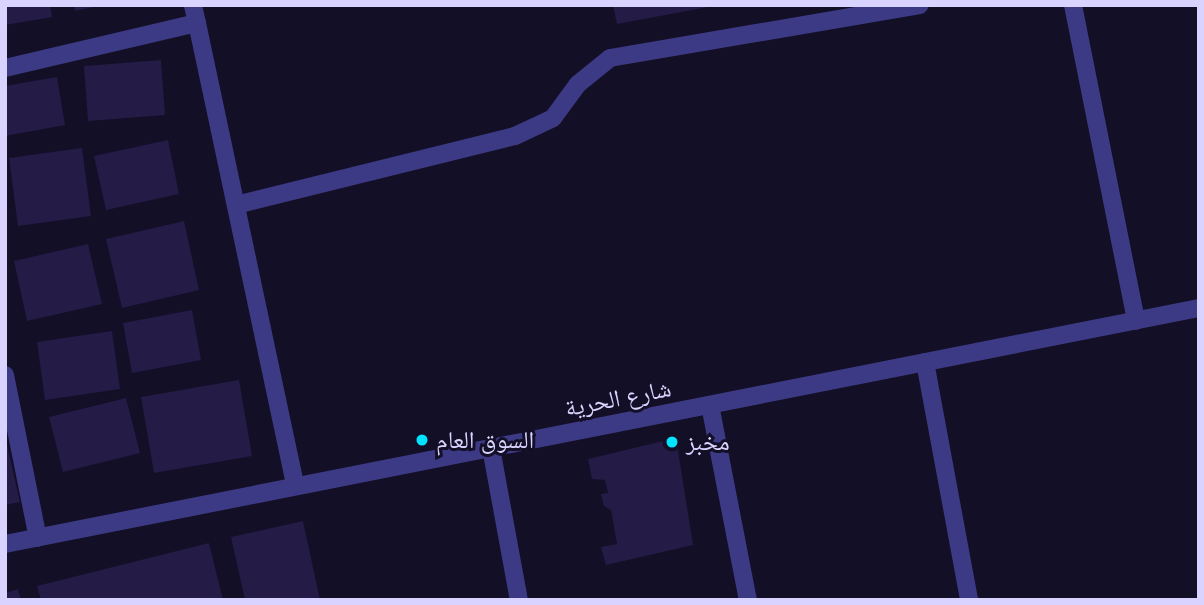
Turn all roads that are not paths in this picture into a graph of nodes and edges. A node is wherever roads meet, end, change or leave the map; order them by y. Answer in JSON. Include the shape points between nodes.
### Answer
{"nodes":[{"id":1,"x":919,"y":5,"type":"edge"},
{"id":2,"x":1073,"y":5,"type":"edge"},
{"id":3,"x":195,"y":14,"type":"edge"},
{"id":4,"x":5,"y":68,"type":"edge"},
{"id":5,"x":236,"y":205,"type":"junction"},
{"id":6,"x":1199,"y":308,"type":"edge"},
{"id":7,"x":1136,"y":321,"type":"junction"},
{"id":8,"x":925,"y":362,"type":"junction"},
{"id":9,"x":5,"y":375,"type":"edge"},
{"id":10,"x":710,"y":405,"type":"junction"},
{"id":11,"x":491,"y":448,"type":"junction"},
{"id":12,"x":295,"y":486,"type":"junction"},
{"id":13,"x":38,"y":537,"type":"junction"},
{"id":14,"x":5,"y":544,"type":"edge"},
{"id":15,"x":520,"y":600,"type":"edge"},
{"id":16,"x":748,"y":600,"type":"edge"},
{"id":17,"x":969,"y":600,"type":"edge"}],
"edges":[{"from":1,"to":5,"type":"street","via":[[610,58],[578,84],[553,118],[515,136]]},
{"from":2,"to":7,"type":"street"},
{"from":3,"to":4,"type":"street"},
{"from":3,"to":5,"type":"street"},
{"from":5,"to":12,"type":"street"},
{"from":6,"to":7,"type":"street","name":"شارع الحرية"},
{"from":7,"to":8,"type":"street","name":"شارع الحرية"},
{"from":8,"to":10,"type":"street","name":"شارع الحرية"},
{"from":8,"to":17,"type":"street"},
{"from":9,"to":13,"type":"street"},
{"from":10,"to":11,"type":"street","name":"شارع الحرية"},
{"from":10,"to":16,"type":"street"},
{"from":11,"to":12,"type":"street","name":"شارع الحرية"},
{"from":11,"to":15,"type":"street"},
{"from":12,"to":13,"type":"street","name":"شارع الحرية"},
{"from":13,"to":14,"type":"street","name":"شارع الحرية"}]}
